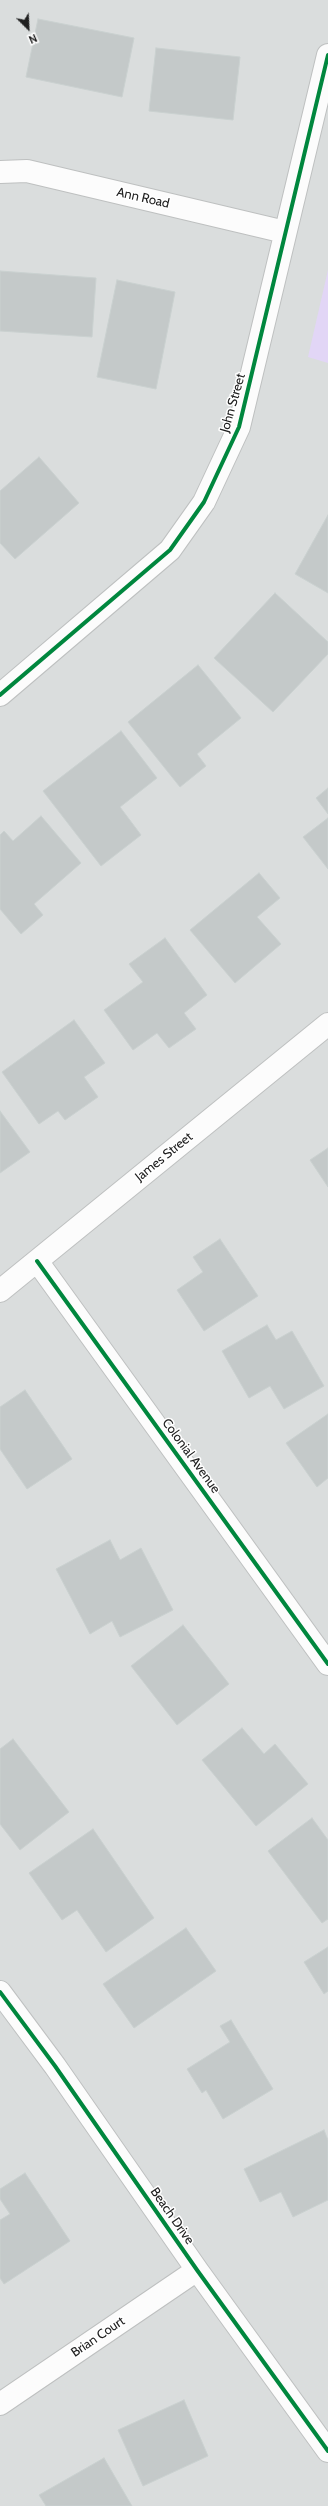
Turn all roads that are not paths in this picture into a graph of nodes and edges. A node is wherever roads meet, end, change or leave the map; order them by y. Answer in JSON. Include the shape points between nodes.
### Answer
{"nodes":[{"id":1,"x":328,"y":54,"type":"edge"},
{"id":2,"x":0,"y":172,"type":"edge"},
{"id":3,"x":285,"y":232,"type":"junction"},
{"id":4,"x":0,"y":695,"type":"edge"},
{"id":5,"x":328,"y":1024,"type":"edge"},
{"id":6,"x":37,"y":1261,"type":"junction"},
{"id":7,"x":0,"y":1291,"type":"edge"},
{"id":8,"x":328,"y":1664,"type":"edge"},
{"id":9,"x":0,"y":1992,"type":"edge"},
{"id":10,"x":197,"y":2270,"type":"junction"},
{"id":11,"x":0,"y":2404,"type":"edge"},
{"id":12,"x":328,"y":2451,"type":"edge"}],
"edges":[{"from":1,"to":3,"type":"street","name":"John Street"},
{"from":2,"to":3,"type":"street","name":"Ann Road","via":[[27,171]]},
{"from":3,"to":4,"type":"street","name":"John Street","via":[[239,427],[204,502],[170,550]]},
{"from":5,"to":6,"type":"street","name":"James Street"},
{"from":6,"to":7,"type":"street","name":"James Street"},
{"from":6,"to":8,"type":"street","name":"Colonial Avenue"},
{"from":9,"to":10,"type":"street","name":"Beach Drive","via":[[55,2066]]},
{"from":10,"to":11,"type":"street","name":"Brian Court"},
{"from":10,"to":12,"type":"street","name":"Beach Drive"}]}
